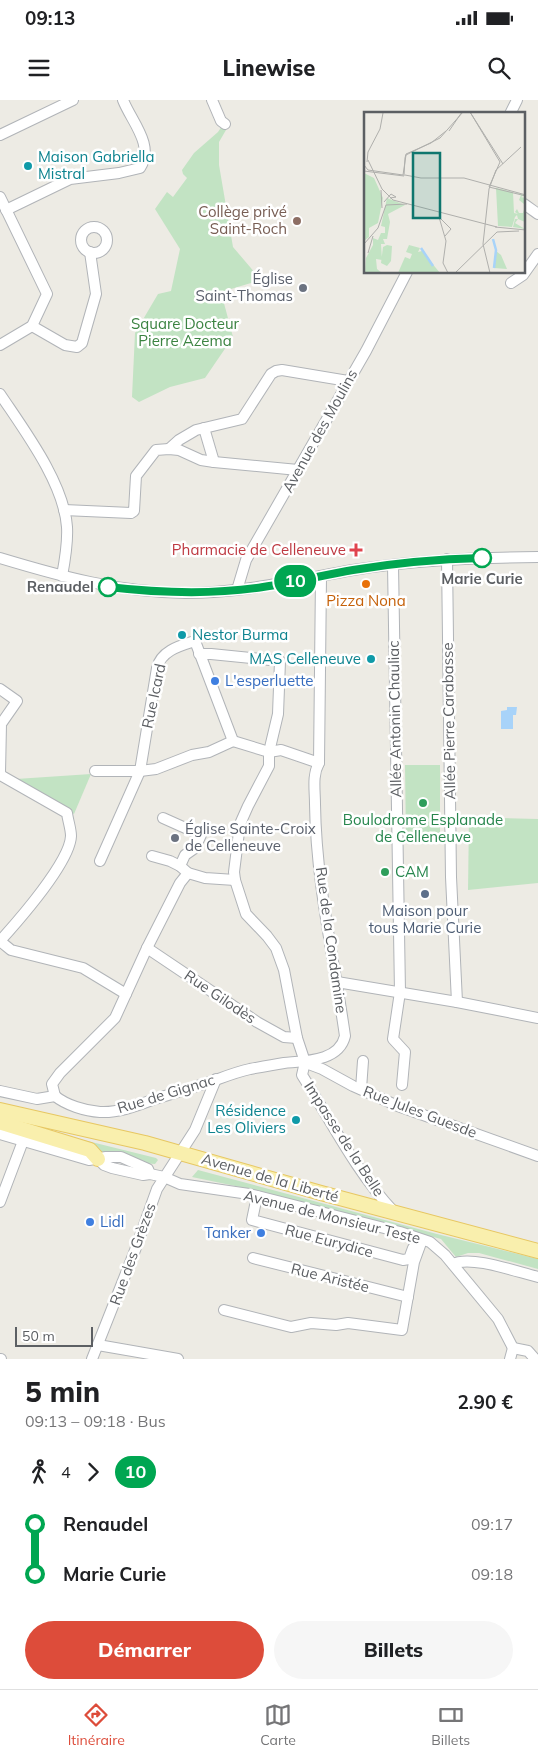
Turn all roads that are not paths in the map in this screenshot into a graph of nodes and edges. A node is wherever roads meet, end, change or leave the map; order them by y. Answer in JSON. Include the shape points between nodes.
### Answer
{"nodes":[{"id":1,"x":73,"y":100,"type":"edge"},
{"id":2,"x":123,"y":100,"type":"edge"},
{"id":3,"x":212,"y":100,"type":"edge"},
{"id":4,"x":517,"y":100,"type":"edge"},
{"id":5,"x":511,"y":112,"type":"edge"},
{"id":6,"x":225,"y":124,"type":"dead end"},
{"id":7,"x":0,"y":135,"type":"edge"},
{"id":8,"x":0,"y":197,"type":"edge"},
{"id":9,"x":526,"y":205,"type":"edge"},
{"id":10,"x":6,"y":210,"type":"junction"},
{"id":11,"x":538,"y":214,"type":"edge"},
{"id":12,"x":90,"y":252,"type":"dead end"},
{"id":13,"x":538,"y":254,"type":"edge"},
{"id":14,"x":526,"y":271,"type":"edge"},
{"id":15,"x":406,"y":274,"type":"edge"},
{"id":16,"x":524,"y":274,"type":"edge"},
{"id":17,"x":511,"y":283,"type":"dead end"},
{"id":18,"x":32,"y":326,"type":"junction"},
{"id":19,"x":0,"y":345,"type":"edge"},
{"id":20,"x":348,"y":381,"type":"junction"},
{"id":21,"x":0,"y":394,"type":"edge"},
{"id":22,"x":204,"y":428,"type":"junction"},
{"id":23,"x":169,"y":449,"type":"junction"},
{"id":24,"x":214,"y":462,"type":"junction"},
{"id":25,"x":298,"y":470,"type":"junction"},
{"id":26,"x":64,"y":510,"type":"junction"},
{"id":27,"x":538,"y":557,"type":"edge"},
{"id":28,"x":0,"y":558,"type":"edge"},
{"id":29,"x":447,"y":559,"type":"junction"},
{"id":30,"x":393,"y":565,"type":"junction"},
{"id":31,"x":62,"y":576,"type":"junction"},
{"id":32,"x":321,"y":576,"type":"junction"},
{"id":33,"x":237,"y":590,"type":"junction"},
{"id":34,"x":199,"y":654,"type":"junction"},
{"id":35,"x":0,"y":689,"type":"edge"},
{"id":36,"x":2,"y":715,"type":"edge"},
{"id":37,"x":233,"y":741,"type":"junction"},
{"id":38,"x":269,"y":752,"type":"junction"},
{"id":39,"x":319,"y":763,"type":"junction"},
{"id":40,"x":95,"y":771,"type":"dead end"},
{"id":41,"x":140,"y":771,"type":"junction"},
{"id":42,"x":163,"y":818,"type":"dead end"},
{"id":43,"x":152,"y":856,"type":"dead end"},
{"id":44,"x":100,"y":861,"type":"dead end"},
{"id":45,"x":184,"y":870,"type":"junction"},
{"id":46,"x":235,"y":880,"type":"junction"},
{"id":47,"x":0,"y":941,"type":"edge"},
{"id":48,"x":147,"y":948,"type":"junction"},
{"id":49,"x":337,"y":982,"type":"junction"},
{"id":50,"x":400,"y":992,"type":"junction"},
{"id":51,"x":126,"y":994,"type":"junction"},
{"id":52,"x":457,"y":1002,"type":"junction"},
{"id":53,"x":538,"y":1018,"type":"edge"},
{"id":54,"x":297,"y":1038,"type":"junction"},
{"id":55,"x":363,"y":1060,"type":"dead end"},
{"id":56,"x":305,"y":1062,"type":"junction"},
{"id":57,"x":216,"y":1079,"type":"junction"},
{"id":58,"x":402,"y":1085,"type":"dead end"},
{"id":59,"x":361,"y":1089,"type":"junction"},
{"id":60,"x":0,"y":1091,"type":"edge"},
{"id":61,"x":55,"y":1096,"type":"junction"},
{"id":62,"x":0,"y":1110,"type":"edge"},
{"id":63,"x":0,"y":1121,"type":"edge"},
{"id":64,"x":0,"y":1134,"type":"edge"},
{"id":65,"x":23,"y":1141,"type":"junction"},
{"id":66,"x":181,"y":1153,"type":"junction"},
{"id":67,"x":538,"y":1156,"type":"edge"},
{"id":68,"x":98,"y":1159,"type":"junction"},
{"id":69,"x":164,"y":1177,"type":"junction"},
{"id":70,"x":256,"y":1196,"type":"junction"},
{"id":71,"x":0,"y":1202,"type":"edge"},
{"id":72,"x":394,"y":1212,"type":"junction"},
{"id":73,"x":419,"y":1238,"type":"junction"},
{"id":74,"x":538,"y":1251,"type":"edge"},
{"id":75,"x":252,"y":1258,"type":"dead end"},
{"id":76,"x":452,"y":1264,"type":"junction"},
{"id":77,"x":538,"y":1277,"type":"edge"},
{"id":78,"x":408,"y":1297,"type":"junction"},
{"id":79,"x":224,"y":1310,"type":"dead end"},
{"id":80,"x":98,"y":1345,"type":"junction"},
{"id":81,"x":513,"y":1348,"type":"junction"},
{"id":82,"x":141,"y":1356,"type":"edge"},
{"id":83,"x":92,"y":1359,"type":"edge"},
{"id":84,"x":178,"y":1359,"type":"edge"},
{"id":85,"x":510,"y":1359,"type":"edge"},
{"id":86,"x":535,"y":1359,"type":"edge"}],
"edges":[{"from":1,"to":7,"type":"street"},
{"from":2,"to":10,"type":"street","via":[[143,137],[144,158],[140,168],[70,179]]},
{"from":3,"to":6,"type":"street"},
{"from":4,"to":5,"type":"street"},
{"from":8,"to":10,"type":"street"},
{"from":9,"to":11,"type":"street"},
{"from":10,"to":18,"type":"street","via":[[47,294]]},
{"from":12,"to":18,"type":"street","via":[[96,294],[82,343],[71,346]]},
{"from":13,"to":14,"type":"street"},
{"from":15,"to":20,"type":"street","name":"Avenue des Moulins"},
{"from":16,"to":17,"type":"street"},
{"from":18,"to":19,"type":"street"},
{"from":20,"to":22,"type":"street","via":[[276,371],[242,419]]},
{"from":20,"to":25,"type":"street","name":"Avenue des Moulins"},
{"from":21,"to":26,"type":"street","via":[[45,466]]},
{"from":22,"to":23,"type":"street","via":[[179,440]]},
{"from":22,"to":24,"type":"street"},
{"from":23,"to":24,"type":"street"},
{"from":23,"to":26,"type":"street","via":[[153,452],[136,476],[134,511],[131,513]]},
{"from":24,"to":25,"type":"street"},
{"from":25,"to":33,"type":"street","name":"Avenue des Moulins","via":[[246,560]]},
{"from":26,"to":31,"type":"street","via":[[66,560]]},
{"from":27,"to":29,"type":"street"},
{"from":28,"to":31,"type":"street"},
{"from":29,"to":30,"type":"street"},
{"from":29,"to":52,"type":"street","name":"Allée Pierre Carabasse","via":[[451,877]]},
{"from":30,"to":32,"type":"street"},
{"from":30,"to":50,"type":"street","name":"Allée Antonin Chauliac"},
{"from":31,"to":33,"type":"street","via":[[108,587],[162,592]]},
{"from":32,"to":33,"type":"street"},
{"from":32,"to":39,"type":"street","name":"Rue de la Condamine"},
{"from":34,"to":37,"type":"street"},
{"from":34,"to":38,"type":"street","via":[[280,661],[278,714]]},
{"from":34,"to":41,"type":"street","name":"Rue Icard","via":[[195,641],[165,653],[159,661]]},
{"from":35,"to":36,"type":"street","via":[[17,701]]},
{"from":36,"to":47,"type":"street","via":[[2,776],[67,814],[71,837],[44,888]]},
{"from":37,"to":38,"type":"street"},
{"from":37,"to":41,"type":"street","via":[[209,752]]},
{"from":38,"to":39,"type":"street","via":[[281,750]]},
{"from":38,"to":46,"type":"street","via":[[269,766],[240,824]]},
{"from":39,"to":49,"type":"street","name":"Rue de la Condamine","via":[[315,771],[315,817],[323,904]]},
{"from":40,"to":41,"type":"street"},
{"from":41,"to":44,"type":"street","name":"Rue Icard"},
{"from":42,"to":45,"type":"street","via":[[201,835],[195,848],[185,855]]},
{"from":43,"to":45,"type":"street"},
{"from":45,"to":46,"type":"street","via":[[205,878]]},
{"from":45,"to":48,"type":"street"},
{"from":46,"to":54,"type":"street","name":"Impasse de la Belle","via":[[246,914],[276,948],[284,970]]},
{"from":47,"to":51,"type":"street","via":[[11,950],[83,968]]},
{"from":48,"to":51,"type":"street"},
{"from":48,"to":54,"type":"street","name":"Rue Gilodès","via":[[257,1022],[284,1037]]},
{"from":49,"to":50,"type":"street"},
{"from":49,"to":56,"type":"street","name":"Rue de la Condamine","via":[[345,1036],[343,1042],[324,1058]]},
{"from":50,"to":52,"type":"street"},
{"from":50,"to":58,"type":"street","name":"Allée Antonin Chauliac","via":[[393,1039],[405,1052]]},
{"from":51,"to":61,"type":"street","via":[[115,1018],[52,1084]]},
{"from":52,"to":53,"type":"street"},
{"from":54,"to":56,"type":"street","name":"Impasse de la Belle"},
{"from":55,"to":59,"type":"street"},
{"from":56,"to":57,"type":"street","name":"Rue de Gignac","via":[[233,1072]]},
{"from":56,"to":59,"type":"street","name":"Rue Jules Guesde"},
{"from":56,"to":72,"type":"street","name":"Impasse de la Belle","via":[[302,1075],[361,1172]]},
{"from":57,"to":61,"type":"street","name":"Rue de Gignac","via":[[139,1105],[101,1112],[62,1102]]},
{"from":57,"to":66,"type":"street","name":"Rue des Grèzes","via":[[195,1130]]},
{"from":59,"to":67,"type":"street","name":"Rue Jules Guesde","via":[[398,1106]]},
{"from":60,"to":61,"type":"street","name":"Rue de Gignac","via":[[37,1099]]},
{"from":62,"to":66,"type":"main road","name":"Avenue de la Liberté"},
{"from":63,"to":68,"type":"main road","via":[[90,1150]]},
{"from":64,"to":65,"type":"street","name":"Avenue de Monsieur Teste"},
{"from":65,"to":68,"type":"street","name":"Avenue de Monsieur Teste","via":[[88,1160]]},
{"from":65,"to":71,"type":"street"},
{"from":66,"to":69,"type":"street","name":"Rue des Grèzes"},
{"from":66,"to":72,"type":"main road","name":"Avenue de la Liberté"},
{"from":68,"to":69,"type":"street","name":"Avenue de Monsieur Teste","via":[[112,1168]]},
{"from":69,"to":70,"type":"street","name":"Avenue de Monsieur Teste","via":[[180,1184]]},
{"from":69,"to":80,"type":"street","name":"Rue des Grèzes"},
{"from":70,"to":73,"type":"street","name":"Avenue de Monsieur Teste"},
{"from":70,"to":73,"type":"street","name":"Rue Eurydice","via":[[252,1220],[403,1260],[409,1259]]},
{"from":72,"to":74,"type":"main road","name":"Avenue de la Liberté"},
{"from":73,"to":76,"type":"street","name":"Avenue de Monsieur Teste","via":[[430,1242]]},
{"from":73,"to":78,"type":"street"},
{"from":75,"to":78,"type":"street","name":"Rue Aristée"},
{"from":76,"to":77,"type":"street","via":[[480,1263]]},
{"from":76,"to":81,"type":"street","name":"Avenue de Monsieur Teste","via":[[498,1319]]},
{"from":78,"to":79,"type":"street","via":[[402,1330],[348,1323],[310,1323],[292,1327]]},
{"from":80,"to":82,"type":"street"},
{"from":80,"to":83,"type":"street","name":"Rue des Grèzes"},
{"from":81,"to":85,"type":"street"},
{"from":81,"to":86,"type":"street","via":[[528,1351]]},
{"from":82,"to":84,"type":"street"}]}
